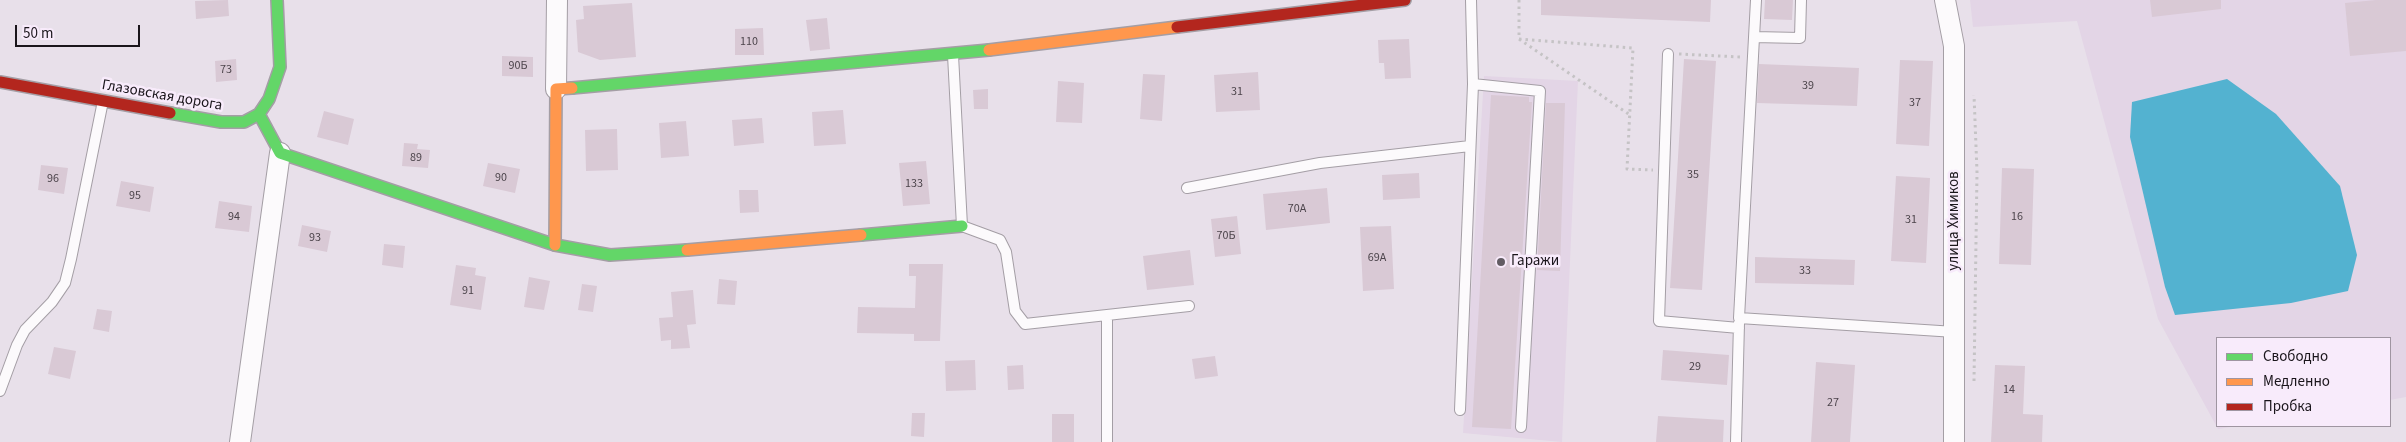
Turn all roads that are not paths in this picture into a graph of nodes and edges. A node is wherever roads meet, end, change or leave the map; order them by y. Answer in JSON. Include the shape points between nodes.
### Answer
{"nodes":[{"id":1,"x":277,"y":0,"type":"edge"},
{"id":2,"x":558,"y":0,"type":"edge"},
{"id":3,"x":1405,"y":0,"type":"edge"},
{"id":4,"x":1471,"y":0,"type":"edge"},
{"id":5,"x":1756,"y":0,"type":"edge"},
{"id":6,"x":1801,"y":0,"type":"edge"},
{"id":7,"x":1945,"y":0,"type":"edge"},
{"id":8,"x":1754,"y":37,"type":"junction"},
{"id":9,"x":952,"y":54,"type":"junction"},
{"id":10,"x":1668,"y":54,"type":"road end"},
{"id":11,"x":0,"y":82,"type":"edge"},
{"id":12,"x":1473,"y":84,"type":"junction"},
{"id":13,"x":556,"y":89,"type":"junction"},
{"id":14,"x":103,"y":101,"type":"junction"},
{"id":15,"x":259,"y":114,"type":"junction"},
{"id":16,"x":1470,"y":146,"type":"junction"},
{"id":17,"x":280,"y":153,"type":"junction"},
{"id":18,"x":1187,"y":188,"type":"dead end"},
{"id":19,"x":962,"y":226,"type":"junction"},
{"id":20,"x":555,"y":245,"type":"junction"},
{"id":21,"x":1189,"y":306,"type":"dead end"},
{"id":22,"x":1107,"y":316,"type":"junction"},
{"id":23,"x":1739,"y":323,"type":"junction"},
{"id":24,"x":1956,"y":332,"type":"junction"},
{"id":25,"x":0,"y":391,"type":"edge"},
{"id":26,"x":1460,"y":410,"type":"dead end"},
{"id":27,"x":1521,"y":427,"type":"dead end"},
{"id":28,"x":240,"y":442,"type":"edge"},
{"id":29,"x":1107,"y":442,"type":"edge"},
{"id":30,"x":1736,"y":442,"type":"edge"},
{"id":31,"x":1954,"y":442,"type":"edge"}],
"edges":[{"from":1,"to":15,"type":"street","via":[[280,67],[269,99]]},
{"from":2,"to":13,"type":"street"},
{"from":3,"to":9,"type":"street"},
{"from":4,"to":12,"type":"lane"},
{"from":5,"to":8,"type":"lane"},
{"from":6,"to":8,"type":"lane","via":[[1800,38]]},
{"from":7,"to":24,"type":"street","name":"улица Химиков","via":[[1954,46]]},
{"from":8,"to":23,"type":"lane"},
{"from":9,"to":13,"type":"street"},
{"from":9,"to":19,"type":"lane"},
{"from":10,"to":23,"type":"lane","via":[[1659,321]]},
{"from":11,"to":14,"type":"street","name":"Глазовская дорога"},
{"from":12,"to":16,"type":"lane"},
{"from":12,"to":27,"type":"lane","via":[[1540,91]]},
{"from":13,"to":20,"type":"street"},
{"from":14,"to":15,"type":"street","name":"Глазовская дорога","via":[[221,122],[244,122]]},
{"from":14,"to":25,"type":"lane","via":[[64,283],[52,302],[25,330]]},
{"from":15,"to":17,"type":"street"},
{"from":16,"to":18,"type":"lane","via":[[1320,163]]},
{"from":16,"to":26,"type":"lane"},
{"from":17,"to":20,"type":"street"},
{"from":17,"to":28,"type":"street"},
{"from":19,"to":20,"type":"street","via":[[646,254],[610,255]]},
{"from":19,"to":22,"type":"lane","via":[[1000,240],[1006,252],[1015,311],[1025,324]]},
{"from":21,"to":22,"type":"lane"},
{"from":22,"to":29,"type":"lane"},
{"from":23,"to":24,"type":"lane"},
{"from":23,"to":30,"type":"lane"},
{"from":24,"to":31,"type":"street","name":"улица Химиков"}]}
